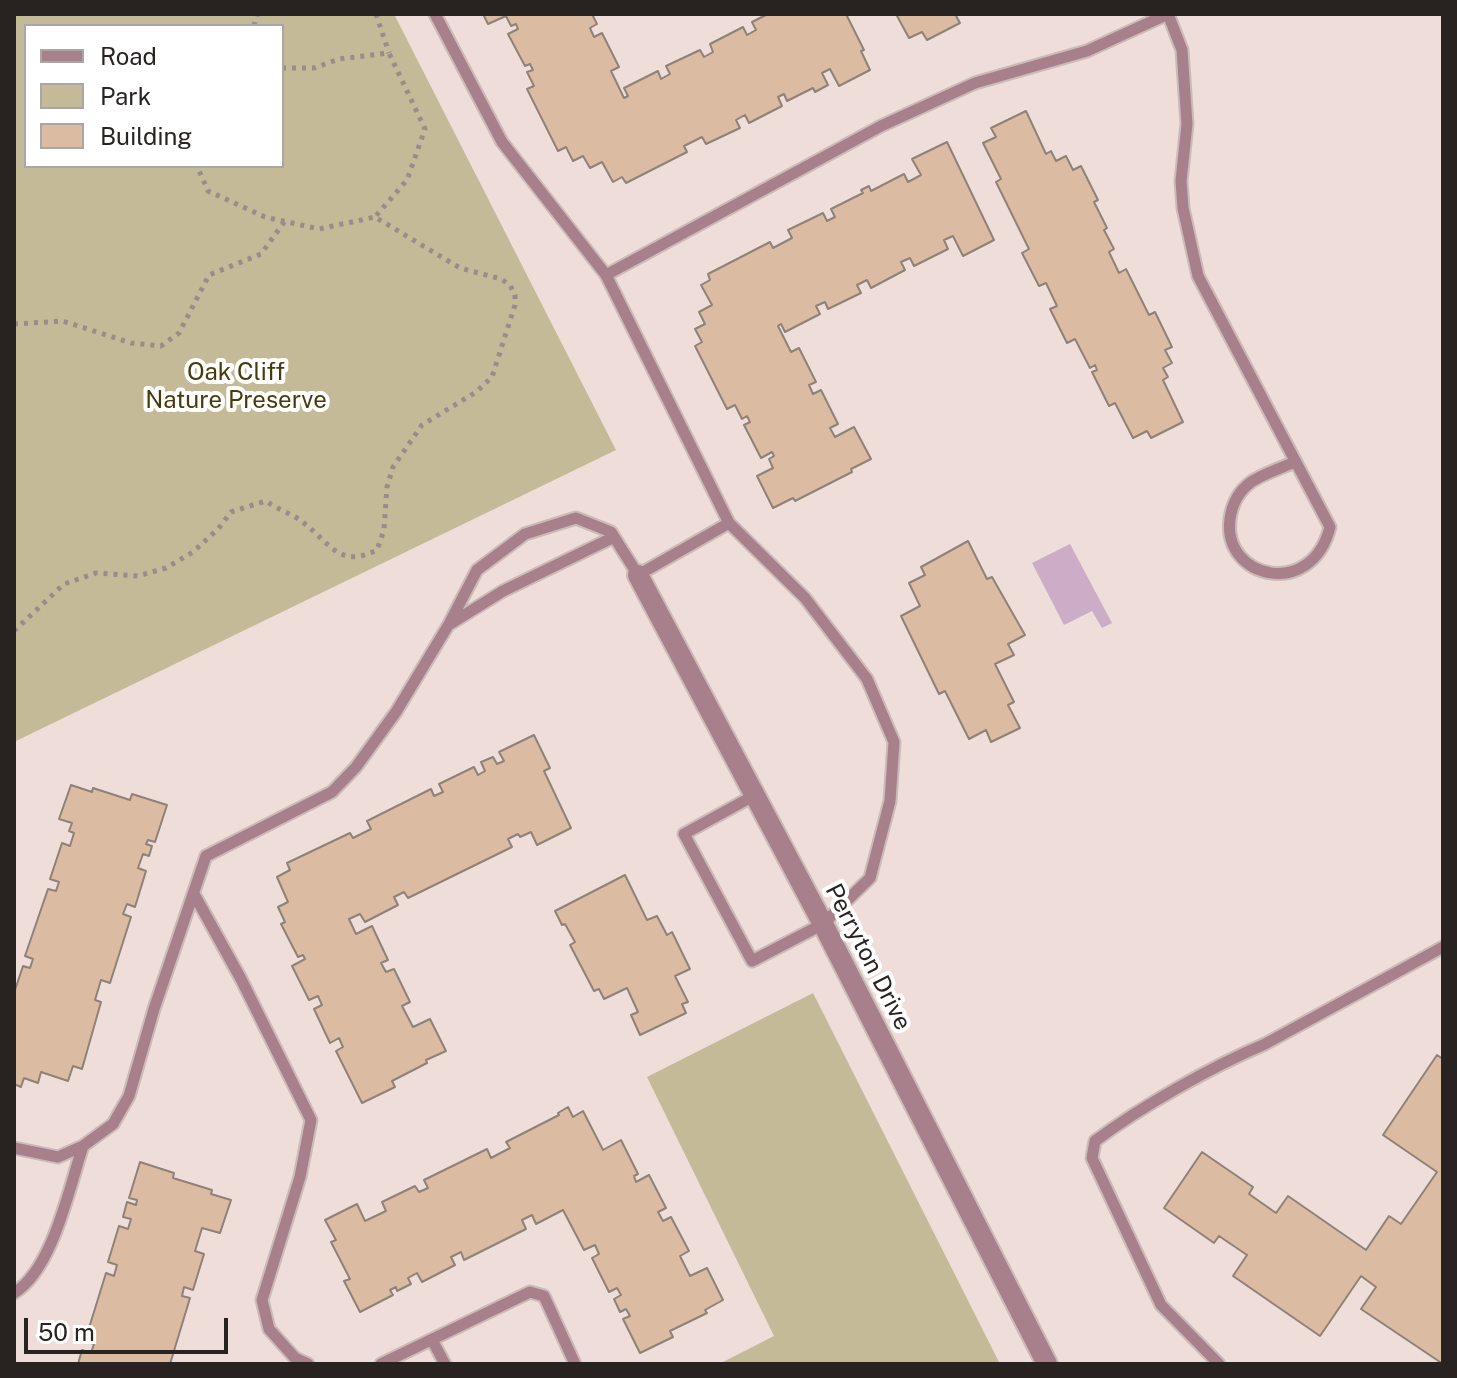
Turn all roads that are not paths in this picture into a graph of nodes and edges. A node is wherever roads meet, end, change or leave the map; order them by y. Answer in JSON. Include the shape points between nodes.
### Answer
{"nodes":[{"id":1,"x":435,"y":14,"type":"edge"},
{"id":2,"x":1168,"y":14,"type":"edge"},
{"id":3,"x":606,"y":275,"type":"junction"},
{"id":4,"x":1295,"y":462,"type":"junction"},
{"id":5,"x":729,"y":523,"type":"junction"},
{"id":6,"x":614,"y":537,"type":"junction"},
{"id":7,"x":638,"y":575,"type":"junction"},
{"id":8,"x":449,"y":624,"type":"junction"},
{"id":9,"x":755,"y":795,"type":"junction"},
{"id":10,"x":194,"y":894,"type":"junction"},
{"id":11,"x":823,"y":924,"type":"junction"},
{"id":12,"x":1443,"y":947,"type":"edge"},
{"id":13,"x":83,"y":1146,"type":"junction"},
{"id":14,"x":14,"y":1148,"type":"edge"},
{"id":15,"x":14,"y":1293,"type":"edge"},
{"id":16,"x":432,"y":1340,"type":"junction"},
{"id":17,"x":308,"y":1364,"type":"edge"},
{"id":18,"x":381,"y":1364,"type":"edge"},
{"id":19,"x":445,"y":1364,"type":"edge"},
{"id":20,"x":575,"y":1364,"type":"edge"},
{"id":21,"x":1047,"y":1364,"type":"edge"},
{"id":22,"x":1219,"y":1364,"type":"edge"}],
"edges":[{"from":1,"to":3,"type":"lane","via":[[502,142]]},
{"from":2,"to":3,"type":"lane","via":[[1087,51],[975,83],[881,126]]},
{"from":2,"to":4,"type":"lane","via":[[1182,50],[1187,124],[1181,181],[1198,276]]},
{"from":3,"to":5,"type":"lane"},
{"from":4,"to":4,"type":"lane","via":[[1330,527],[1317,558],[1287,574],[1270,574],[1248,562],[1232,542],[1231,509],[1251,482]]},
{"from":5,"to":7,"type":"lane"},
{"from":5,"to":11,"type":"lane","via":[[805,598],[867,679],[894,742],[890,801],[870,878]]},
{"from":6,"to":7,"type":"lane"},
{"from":6,"to":8,"type":"lane","via":[[503,591]]},
{"from":6,"to":8,"type":"lane","via":[[576,518],[525,534],[477,570]]},
{"from":7,"to":9,"type":"street","name":"Perryton Drive"},
{"from":8,"to":10,"type":"lane","via":[[356,767],[332,792],[206,856]]},
{"from":9,"to":11,"type":"street","name":"Perryton Drive"},
{"from":9,"to":11,"type":"lane","via":[[684,834],[752,961]]},
{"from":10,"to":13,"type":"lane","via":[[129,1096],[113,1124]]},
{"from":10,"to":17,"type":"lane","via":[[311,1120],[300,1177],[262,1300],[269,1329],[295,1358]]},
{"from":11,"to":21,"type":"street","name":"Perryton Drive"},
{"from":12,"to":22,"type":"lane","via":[[1240,1055],[1095,1141],[1092,1158],[1161,1305]]},
{"from":13,"to":14,"type":"lane","via":[[58,1157]]},
{"from":13,"to":15,"type":"lane","via":[[45,1255],[35,1274]]},
{"from":16,"to":18,"type":"lane"},
{"from":16,"to":19,"type":"lane"},
{"from":16,"to":20,"type":"lane","via":[[530,1292],[544,1296]]}]}
